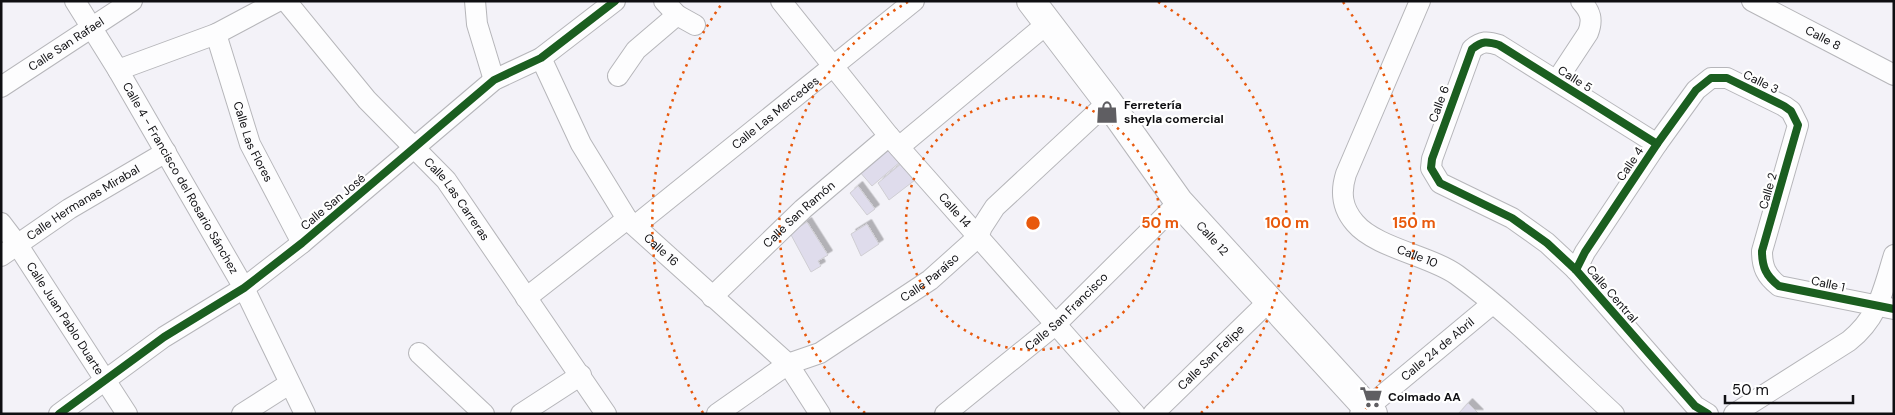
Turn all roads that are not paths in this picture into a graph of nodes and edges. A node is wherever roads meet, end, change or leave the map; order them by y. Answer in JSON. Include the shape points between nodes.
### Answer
{"nodes":[{"id":1,"x":75,"y":1,"type":"edge"},
{"id":2,"x":132,"y":1,"type":"edge"},
{"id":3,"x":278,"y":1,"type":"edge"},
{"id":4,"x":286,"y":1,"type":"edge"},
{"id":5,"x":475,"y":1,"type":"edge"},
{"id":6,"x":615,"y":1,"type":"edge"},
{"id":7,"x":781,"y":1,"type":"edge"},
{"id":8,"x":914,"y":1,"type":"edge"},
{"id":9,"x":1031,"y":1,"type":"edge"},
{"id":10,"x":1420,"y":1,"type":"edge"},
{"id":11,"x":1581,"y":1,"type":"edge"},
{"id":12,"x":1752,"y":1,"type":"edge"},
{"id":13,"x":671,"y":8,"type":"edge"},
{"id":14,"x":1048,"y":23,"type":"junction"},
{"id":15,"x":695,"y":25,"type":"dead end"},
{"id":16,"x":91,"y":26,"type":"junction"},
{"id":17,"x":216,"y":34,"type":"junction"},
{"id":18,"x":1479,"y":43,"type":"joint"},
{"id":19,"x":541,"y":58,"type":"junction"},
{"id":20,"x":833,"y":65,"type":"junction"},
{"id":21,"x":118,"y":70,"type":"junction"},
{"id":22,"x":1894,"y":75,"type":"edge"},
{"id":23,"x":618,"y":76,"type":"dead end"},
{"id":24,"x":1711,"y":78,"type":"joint"},
{"id":25,"x":494,"y":80,"type":"junction"},
{"id":26,"x":1557,"y":80,"type":"junction"},
{"id":27,"x":1,"y":87,"type":"edge"},
{"id":28,"x":1108,"y":102,"type":"junction"},
{"id":29,"x":1796,"y":117,"type":"joint"},
{"id":30,"x":894,"y":141,"type":"junction"},
{"id":31,"x":1656,"y":144,"type":"junction"},
{"id":32,"x":414,"y":149,"type":"junction"},
{"id":33,"x":166,"y":152,"type":"junction"},
{"id":34,"x":1434,"y":176,"type":"joint"},
{"id":35,"x":1179,"y":202,"type":"junction"},
{"id":36,"x":632,"y":222,"type":"junction"},
{"id":37,"x":1,"y":224,"type":"edge"},
{"id":38,"x":978,"y":237,"type":"junction"},
{"id":39,"x":302,"y":243,"type":"junction"},
{"id":40,"x":9,"y":250,"type":"edge"},
{"id":41,"x":1894,"y":254,"type":"edge"},
{"id":42,"x":1576,"y":270,"type":"junction"},
{"id":43,"x":1764,"y":271,"type":"joint"},
{"id":44,"x":244,"y":288,"type":"junction"},
{"id":45,"x":712,"y":297,"type":"junction"},
{"id":46,"x":526,"y":298,"type":"junction"},
{"id":47,"x":1269,"y":301,"type":"junction"},
{"id":48,"x":1492,"y":304,"type":"junction"},
{"id":49,"x":1886,"y":308,"type":"edge"},
{"id":50,"x":1056,"y":325,"type":"junction"},
{"id":51,"x":419,"y":353,"type":"dead end"},
{"id":52,"x":788,"y":364,"type":"junction"},
{"id":53,"x":581,"y":375,"type":"junction"},
{"id":54,"x":104,"y":380,"type":"junction"},
{"id":55,"x":289,"y":384,"type":"junction"},
{"id":56,"x":1366,"y":412,"type":"edge"},
{"id":57,"x":58,"y":414,"type":"edge"},
{"id":58,"x":127,"y":414,"type":"edge"},
{"id":59,"x":242,"y":414,"type":"edge"},
{"id":60,"x":305,"y":414,"type":"edge"},
{"id":61,"x":484,"y":414,"type":"edge"},
{"id":62,"x":521,"y":414,"type":"edge"},
{"id":63,"x":606,"y":414,"type":"edge"},
{"id":64,"x":717,"y":414,"type":"edge"},
{"id":65,"x":820,"y":414,"type":"edge"},
{"id":66,"x":946,"y":414,"type":"edge"},
{"id":67,"x":1135,"y":414,"type":"edge"},
{"id":68,"x":1153,"y":414,"type":"edge"},
{"id":69,"x":1614,"y":414,"type":"edge"},
{"id":70,"x":1708,"y":414,"type":"edge"},
{"id":71,"x":1734,"y":414,"type":"edge"}],
"edges":[{"from":1,"to":16,"type":"street","name":"Calle 4 - Francisco del Rosario Sánchez"},
{"from":2,"to":16,"type":"street","name":"Calle San Rafael"},
{"from":3,"to":17,"type":"street"},
{"from":4,"to":32,"type":"street","name":"Calle Las Carreras","via":[[367,100]]},
{"from":5,"to":25,"type":"street","via":[[476,24]]},
{"from":6,"to":19,"type":"street","name":"Calle San José"},
{"from":7,"to":20,"type":"street","name":"Calle 14"},
{"from":8,"to":20,"type":"street","name":"Calle Las Mercedes"},
{"from":9,"to":14,"type":"main road","name":"Calle 12"},
{"from":10,"to":48,"type":"street","name":"Calle 10","via":[[1341,191],[1345,209],[1356,225],[1371,235],[1455,274]]},
{"from":11,"to":26,"type":"street","via":[[1588,9],[1591,25]]},
{"from":12,"to":22,"type":"street","name":"Calle 8"},
{"from":13,"to":15,"type":"street"},
{"from":13,"to":23,"type":"street"},
{"from":14,"to":28,"type":"main road","name":"Calle 12"},
{"from":14,"to":30,"type":"street","name":"Calle San Ramón"},
{"from":16,"to":21,"type":"street","name":"Calle 4 - Francisco del Rosario Sánchez"},
{"from":16,"to":27,"type":"street","name":"Calle San Rafael"},
{"from":17,"to":21,"type":"street"},
{"from":17,"to":39,"type":"street","name":"Calle Las Flores","via":[[250,144]]},
{"from":18,"to":26,"type":"street","name":"Calle 5","via":[[1488,41],[1499,45]]},
{"from":18,"to":34,"type":"street","name":"Calle 6","via":[[1468,57],[1432,159]]},
{"from":19,"to":25,"type":"street","name":"Calle San José"},
{"from":19,"to":36,"type":"street","name":"Calle 16","via":[[582,144]]},
{"from":20,"to":30,"type":"street","name":"Calle 14"},
{"from":20,"to":36,"type":"street","name":"Calle Las Mercedes","via":[[686,187]]},
{"from":21,"to":33,"type":"street","name":"Calle 4 - Francisco del Rosario Sánchez"},
{"from":24,"to":29,"type":"street","name":"Calle 3","via":[[1727,78],[1784,106]]},
{"from":24,"to":31,"type":"street","name":"Calle 4","via":[[1696,90]]},
{"from":25,"to":32,"type":"street","name":"Calle San José"},
{"from":26,"to":31,"type":"street","name":"Calle 5"},
{"from":28,"to":35,"type":"main road","name":"Calle 12"},
{"from":28,"to":38,"type":"street","name":"Calle Paraíso","via":[[995,207]]},
{"from":29,"to":43,"type":"street","name":"Calle 2","via":[[1797,131],[1762,252]]},
{"from":30,"to":38,"type":"street","name":"Calle 14"},
{"from":30,"to":45,"type":"street","name":"Calle San Ramón","via":[[803,209]]},
{"from":31,"to":42,"type":"street","name":"Calle 4"},
{"from":32,"to":39,"type":"street","name":"Calle San José"},
{"from":32,"to":46,"type":"street","name":"Calle Las Carreras","via":[[446,180]]},
{"from":33,"to":40,"type":"street","name":"Calle Hermanas Mirabal","via":[[69,209]]},
{"from":33,"to":44,"type":"street","name":"Calle 4 - Francisco del Rosario Sánchez"},
{"from":34,"to":42,"type":"street","name":"Calle Central","via":[[1447,188],[1512,218],[1547,243]]},
{"from":35,"to":47,"type":"main road","name":"Calle 12"},
{"from":35,"to":50,"type":"street","name":"Calle San Francisco"},
{"from":36,"to":45,"type":"street","name":"Calle 16"},
{"from":36,"to":46,"type":"street","name":"Calle Las Mercedes"},
{"from":37,"to":40,"type":"street","name":"Calle Juan Pablo Duarte"},
{"from":38,"to":50,"type":"street","name":"Calle 14"},
{"from":38,"to":52,"type":"street","name":"Calle Paraíso","via":[[930,280],[854,332],[820,352]]},
{"from":39,"to":44,"type":"street","name":"Calle San José"},
{"from":40,"to":54,"type":"street","name":"Calle Juan Pablo Duarte"},
{"from":41,"to":49,"type":"street"},
{"from":42,"to":70,"type":"street","name":"Calle Central","via":[[1696,406]]},
{"from":43,"to":49,"type":"street","name":"Calle 1","via":[[1779,286]]},
{"from":44,"to":54,"type":"street","name":"Calle San José","via":[[164,337]]},
{"from":44,"to":55,"type":"street","name":"Calle 4 - Francisco del Rosario Sánchez"},
{"from":45,"to":52,"type":"street","name":"Calle 16"},
{"from":46,"to":53,"type":"street","name":"Calle Las Carreras"},
{"from":47,"to":56,"type":"main road","name":"Calle 12"},
{"from":47,"to":68,"type":"street","name":"Calle San Felipe"},
{"from":48,"to":56,"type":"street","name":"Calle 24 de Abril"},
{"from":48,"to":69,"type":"street","name":"Calle 10"},
{"from":49,"to":71,"type":"street","via":[[1849,341]]},
{"from":50,"to":66,"type":"street","name":"Calle San Francisco"},
{"from":50,"to":67,"type":"street","name":"Calle 14"},
{"from":51,"to":61,"type":"street"},
{"from":52,"to":64,"type":"street","name":"Calle Paraíso"},
{"from":52,"to":65,"type":"street","name":"Calle 16"},
{"from":53,"to":62,"type":"street"},
{"from":53,"to":63,"type":"street","name":"Calle Las Carreras"},
{"from":54,"to":57,"type":"street","name":"Calle San José"},
{"from":54,"to":58,"type":"street","name":"Calle Juan Pablo Duarte"},
{"from":55,"to":59,"type":"street"},
{"from":55,"to":60,"type":"street","name":"Calle 4 - Francisco del Rosario Sánchez"}]}
